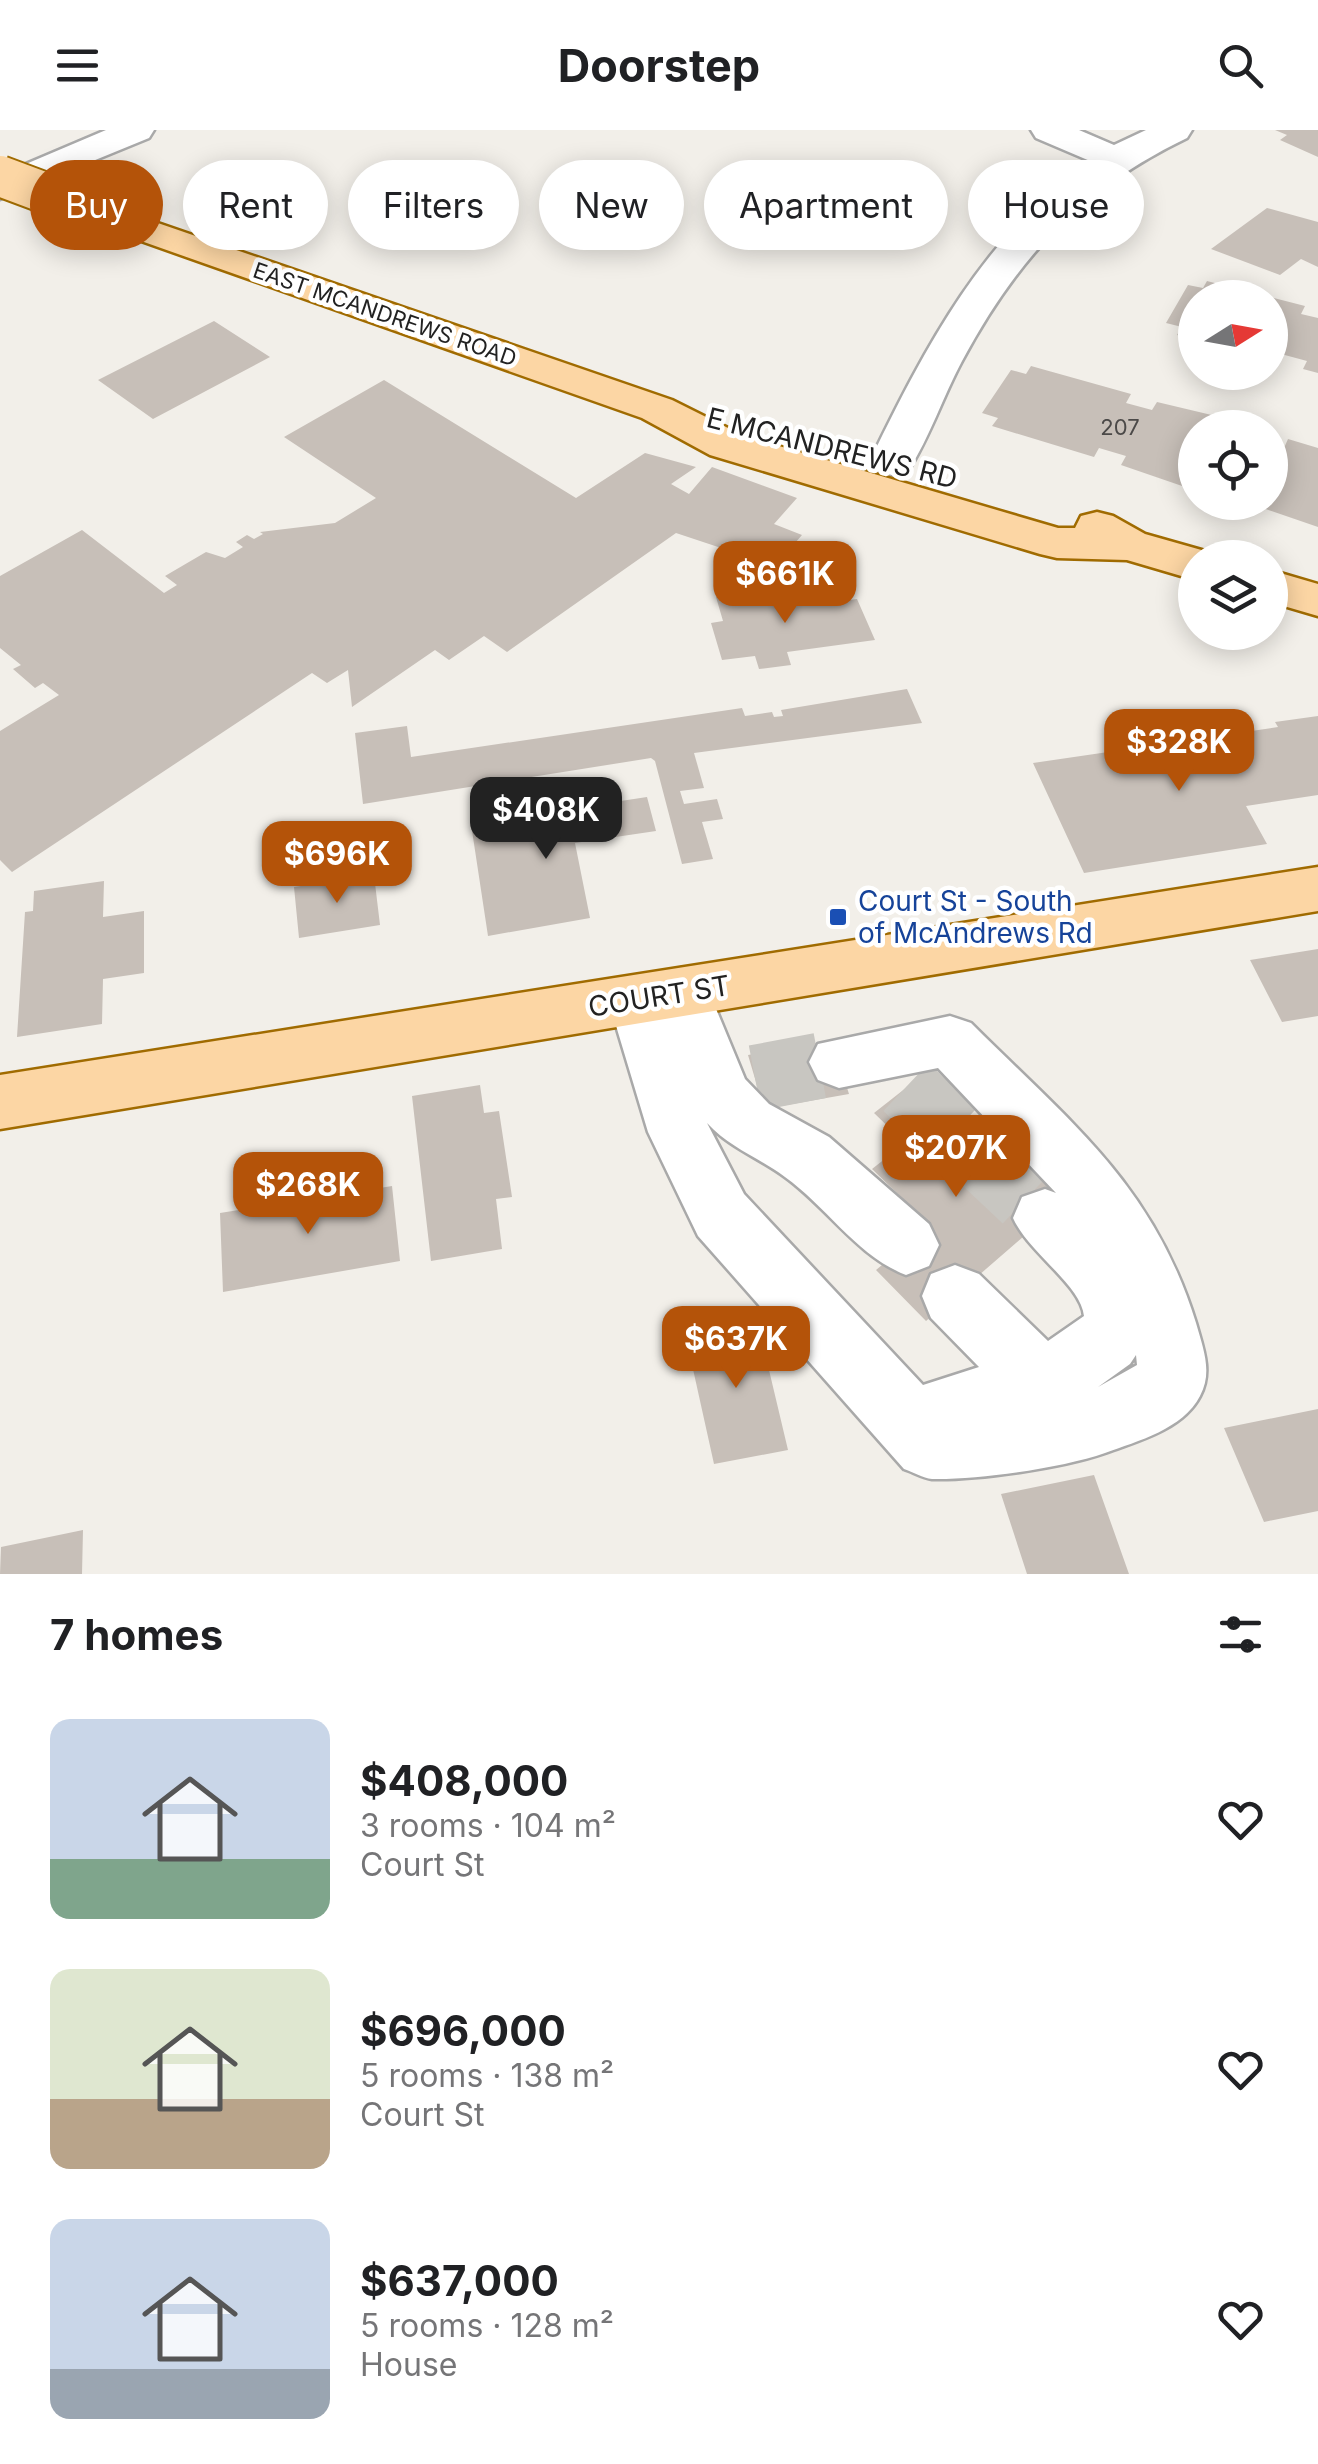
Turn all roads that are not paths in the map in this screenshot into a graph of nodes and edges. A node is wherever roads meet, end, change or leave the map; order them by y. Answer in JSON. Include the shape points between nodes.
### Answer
{"nodes":[{"id":1,"x":136,"y":130,"type":"edge"},
{"id":2,"x":1049,"y":130,"type":"edge"},
{"id":3,"x":1174,"y":130,"type":"edge"},
{"id":4,"x":1116,"y":160,"type":"joint"},
{"id":5,"x":0,"y":176,"type":"edge"},
{"id":6,"x":0,"y":188,"type":"edge"},
{"id":7,"x":1013,"y":250,"type":"edge"},
{"id":8,"x":657,"y":409,"type":"junction"},
{"id":9,"x":892,"y":460,"type":"junction"},
{"id":10,"x":1128,"y":545,"type":"junction"},
{"id":11,"x":1178,"y":559,"type":"edge"},
{"id":12,"x":1288,"y":591,"type":"edge"},
{"id":13,"x":1318,"y":600,"type":"edge"},
{"id":14,"x":1318,"y":889,"type":"edge"},
{"id":15,"x":659,"y":996,"type":"junction"},
{"id":16,"x":873,"y":1069,"type":"tunnel mouth"},
{"id":17,"x":0,"y":1102,"type":"edge"},
{"id":18,"x":1074,"y":1209,"type":"junction"},
{"id":19,"x":906,"y":1245,"type":"dead end"},
{"id":20,"x":955,"y":1296,"type":"dead end"},
{"id":21,"x":1040,"y":1381,"type":"junction"},
{"id":22,"x":910,"y":1424,"type":"junction"}],
"edges":[{"from":1,"to":6,"type":"street"},
{"from":2,"to":4,"type":"street"},
{"from":3,"to":4,"type":"street"},
{"from":5,"to":8,"type":"main road","name":"EAST MCANDREWS ROAD","bridge":true},
{"from":7,"to":9,"type":"street","via":[[936,364]]},
{"from":8,"to":9,"type":"main road","name":"E MCANDREWS RD","via":[[738,418]]},
{"from":8,"to":10,"type":"main road","name":"E MCANDREWS RD","via":[[726,445],[1057,544]]},
{"from":9,"to":10,"type":"main road","name":"E MCANDREWS RD","via":[[1067,508]]},
{"from":10,"to":11,"type":"main road","name":"E MCANDREWS RD"},
{"from":12,"to":13,"type":"main road"},
{"from":14,"to":15,"type":"main road","name":"COURT ST"},
{"from":15,"to":17,"type":"main road","name":"COURT ST"},
{"from":15,"to":19,"type":"street","via":[[736,1081],[720,1094],[747,1123],[807,1157]]},
{"from":15,"to":22,"type":"street","via":[[679,1132],[722,1215]]},
{"from":16,"to":18,"type":"street","via":[[950,1042]]},
{"from":18,"to":21,"type":"street","via":[[1085,1219],[1112,1284],[1117,1325],[1105,1346]]},
{"from":18,"to":22,"type":"street","via":[[1148,1282],[1174,1376],[1164,1391],[1096,1423],[1058,1428],[929,1444]]},
{"from":20,"to":21,"type":"street"},
{"from":21,"to":22,"type":"street"}]}
